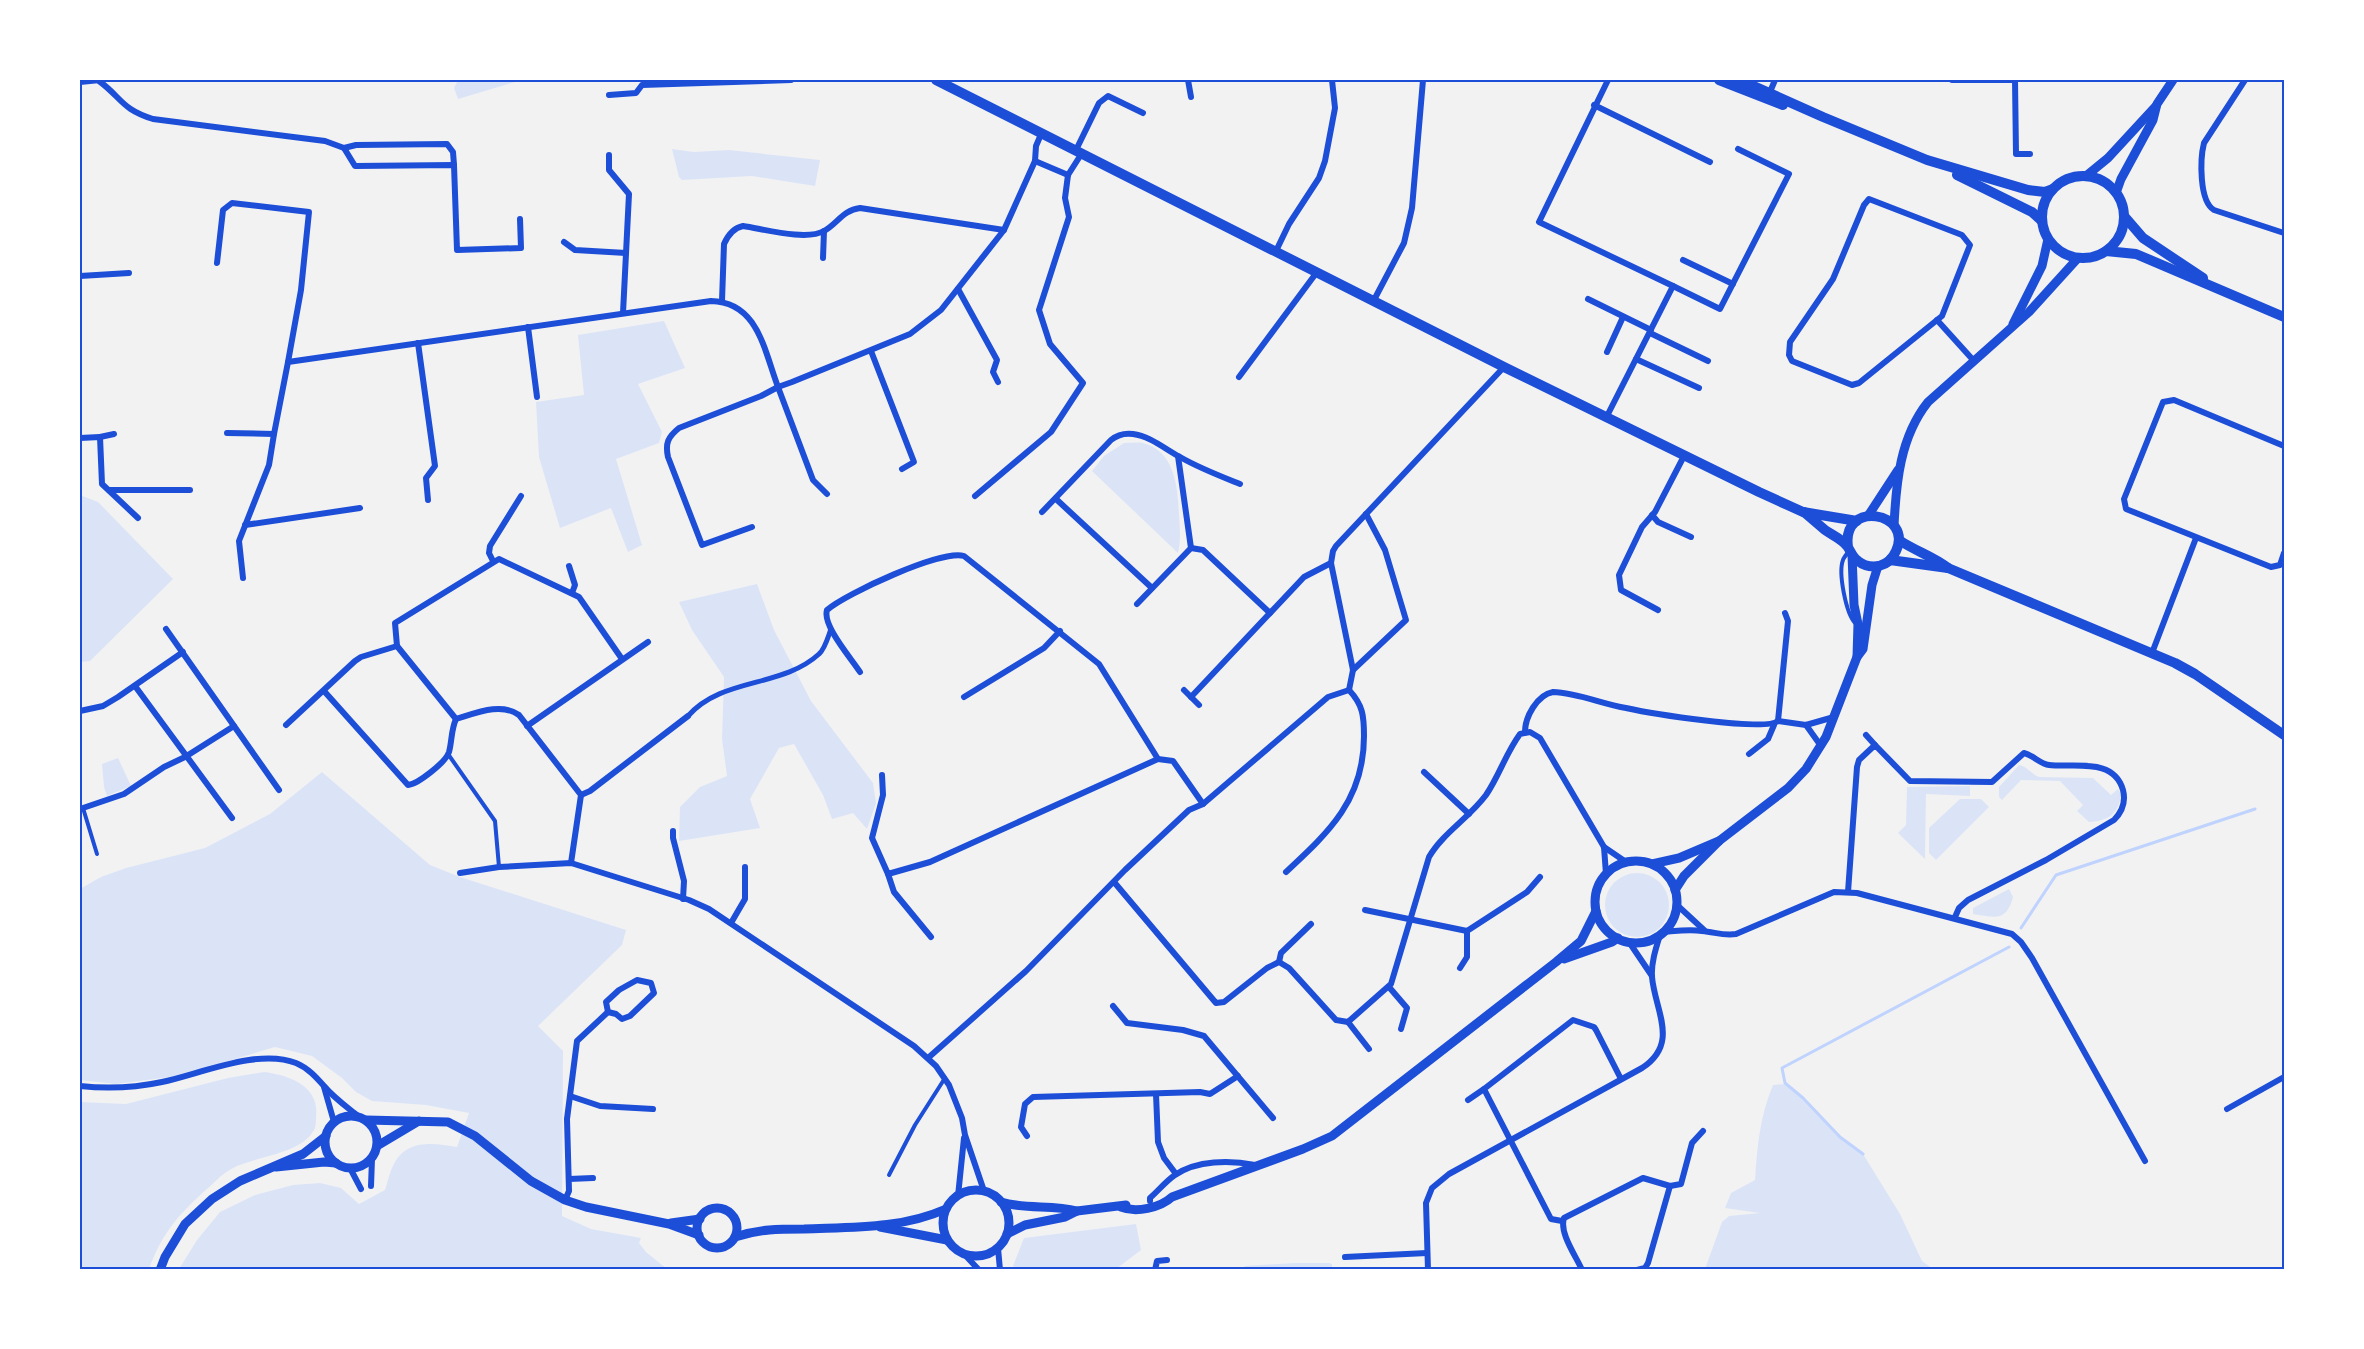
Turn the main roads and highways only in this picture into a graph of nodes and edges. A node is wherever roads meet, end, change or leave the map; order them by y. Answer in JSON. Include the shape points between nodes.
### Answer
{"nodes":[{"id":1,"x":936,"y":80,"type":"edge"},
{"id":2,"x":1719,"y":80,"type":"edge"},
{"id":3,"x":1740,"y":80,"type":"edge"},
{"id":4,"x":1822,"y":117,"type":"junction"},
{"id":5,"x":1927,"y":160,"type":"junction"},
{"id":6,"x":2053,"y":189,"type":"junction"},
{"id":7,"x":2124,"y":216,"type":"junction"},
{"id":8,"x":2043,"y":221,"type":"junction"},
{"id":9,"x":2106,"y":251,"type":"junction"},
{"id":10,"x":2212,"y":285,"type":"junction"},
{"id":11,"x":2284,"y":317,"type":"edge"},
{"id":12,"x":1803,"y":512,"type":"junction"},
{"id":13,"x":1857,"y":521,"type":"junction"},
{"id":14,"x":1899,"y":540,"type":"junction"},
{"id":15,"x":1850,"y":551,"type":"junction"},
{"id":16,"x":1890,"y":560,"type":"junction"},
{"id":17,"x":1948,"y":568,"type":"junction"},
{"id":18,"x":2284,"y":735,"type":"edge"}],
"edges":[{"from":1,"to":12,"type":"main road","via":[[1606,418]]},
{"from":2,"to":4,"type":"main road"},
{"from":3,"to":4,"type":"main road"},
{"from":4,"to":5,"type":"main road"},
{"from":5,"to":6,"type":"main road","via":[[2028,190]]},
{"from":5,"to":8,"type":"main road"},
{"from":6,"to":7,"type":"main road","via":[[2068,179],[2086,176],[2103,182],[2116,193]]},
{"from":6,"to":8,"type":"main road","via":[[2044,204]]},
{"from":7,"to":9,"type":"main road","via":[[2120,236]]},
{"from":7,"to":10,"type":"main road","via":[[2144,238]]},
{"from":8,"to":9,"type":"main road","via":[[2048,239],[2061,252],[2088,258]]},
{"from":9,"to":10,"type":"main road","via":[[2136,254]]},
{"from":10,"to":11,"type":"main road"},
{"from":12,"to":13,"type":"main road"},
{"from":12,"to":15,"type":"main road"},
{"from":13,"to":14,"type":"main road","via":[[1868,516],[1882,517],[1894,526]]},
{"from":13,"to":15,"type":"main road","via":[[1850,530]]},
{"from":14,"to":16,"type":"main road"},
{"from":14,"to":17,"type":"main road"},
{"from":15,"to":16,"type":"main road","via":[[1864,565],[1878,566]]},
{"from":16,"to":17,"type":"main road"},
{"from":17,"to":18,"type":"main road","via":[[2195,674]]}]}
